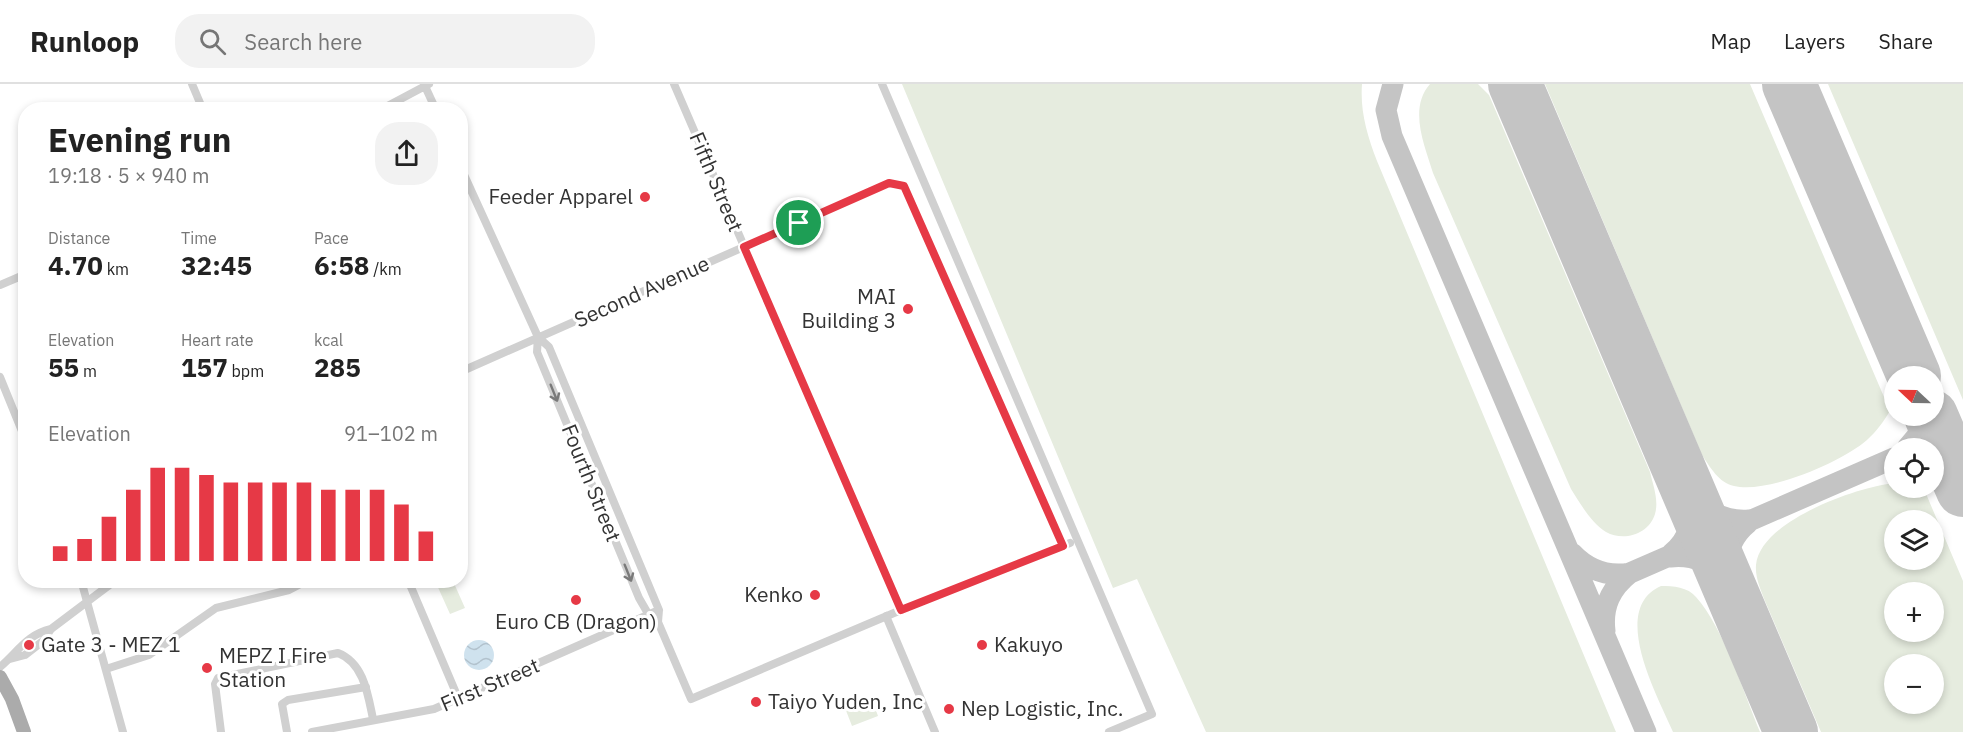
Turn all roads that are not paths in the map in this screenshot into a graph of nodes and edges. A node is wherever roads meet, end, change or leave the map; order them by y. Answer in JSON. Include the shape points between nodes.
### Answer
{"nodes":[{"id":1,"x":192,"y":84,"type":"edge"},
{"id":2,"x":674,"y":84,"type":"edge"},
{"id":3,"x":882,"y":84,"type":"edge"},
{"id":4,"x":426,"y":85,"type":"edge"},
{"id":5,"x":200,"y":102,"type":"edge"},
{"id":6,"x":395,"y":102,"type":"edge"},
{"id":7,"x":433,"y":102,"type":"edge"},
{"id":8,"x":468,"y":184,"type":"edge"},
{"id":9,"x":744,"y":247,"type":"junction"},
{"id":10,"x":18,"y":277,"type":"edge"},
{"id":11,"x":0,"y":285,"type":"edge"},
{"id":12,"x":538,"y":338,"type":"junction"},
{"id":13,"x":468,"y":369,"type":"edge"},
{"id":14,"x":0,"y":376,"type":"edge"},
{"id":15,"x":18,"y":421,"type":"edge"},
{"id":16,"x":586,"y":437,"type":"junction"},
{"id":17,"x":575,"y":443,"type":"junction"},
{"id":18,"x":606,"y":483,"type":"junction"},
{"id":19,"x":593,"y":489,"type":"junction"},
{"id":20,"x":627,"y":535,"type":"junction"},
{"id":21,"x":615,"y":540,"type":"junction"},
{"id":22,"x":84,"y":588,"type":"edge"},
{"id":23,"x":105,"y":588,"type":"edge"},
{"id":24,"x":293,"y":588,"type":"edge"},
{"id":25,"x":411,"y":588,"type":"edge"},
{"id":26,"x":651,"y":593,"type":"junction"},
{"id":27,"x":639,"y":598,"type":"junction"},
{"id":28,"x":88,"y":600,"type":"junction"},
{"id":29,"x":659,"y":610,"type":"junction"},
{"id":30,"x":901,"y":610,"type":"junction"},
{"id":31,"x":647,"y":615,"type":"junction"},
{"id":32,"x":886,"y":616,"type":"junction"},
{"id":33,"x":658,"y":622,"type":"junction"},
{"id":34,"x":0,"y":667,"type":"edge"},
{"id":35,"x":106,"y":669,"type":"junction"},
{"id":36,"x":0,"y":677,"type":"edge"},
{"id":37,"x":366,"y":687,"type":"junction"},
{"id":38,"x":459,"y":700,"type":"junction"},
{"id":39,"x":373,"y":719,"type":"junction"},
{"id":40,"x":24,"y":732,"type":"edge"},
{"id":41,"x":123,"y":732,"type":"edge"},
{"id":42,"x":221,"y":732,"type":"edge"},
{"id":43,"x":287,"y":732,"type":"edge"},
{"id":44,"x":312,"y":732,"type":"edge"},
{"id":45,"x":935,"y":732,"type":"edge"},
{"id":46,"x":1109,"y":732,"type":"edge"}],
"edges":[{"from":1,"to":5,"type":"street"},
{"from":2,"to":9,"type":"street","name":"Fifth Street"},
{"from":3,"to":46,"type":"street","via":[[1152,714]]},
{"from":4,"to":6,"type":"street"},
{"from":4,"to":7,"type":"street"},
{"from":8,"to":12,"type":"street","name":"Fourth Street"},
{"from":9,"to":12,"type":"street","name":"Second Avenue"},
{"from":9,"to":30,"type":"street","name":"Fifth Street"},
{"from":9,"to":30,"type":"street","name":"Second Avenue","via":[[889,183],[904,186],[1067,545]]},
{"from":10,"to":11,"type":"street"},
{"from":12,"to":13,"type":"street","name":"Second Avenue"},
{"from":12,"to":16,"type":"street","name":"Fourth Street","via":[[549,347]]},
{"from":12,"to":17,"type":"street","name":"Fourth Street","one_way":true,"via":[[537,352]]},
{"from":14,"to":15,"type":"street"},
{"from":16,"to":17,"type":"street"},
{"from":16,"to":18,"type":"street","name":"Fourth Street"},
{"from":17,"to":19,"type":"street","name":"Fourth Street"},
{"from":18,"to":19,"type":"street"},
{"from":18,"to":20,"type":"street","name":"Fourth Street"},
{"from":19,"to":21,"type":"street","name":"Fourth Street"},
{"from":20,"to":21,"type":"street"},
{"from":20,"to":26,"type":"street","name":"Fourth Street"},
{"from":21,"to":27,"type":"street","name":"Fourth Street","one_way":true},
{"from":22,"to":28,"type":"street"},
{"from":23,"to":28,"type":"street"},
{"from":24,"to":35,"type":"street","via":[[216,608],[149,655]]},
{"from":25,"to":38,"type":"street"},
{"from":26,"to":27,"type":"street"},
{"from":26,"to":29,"type":"street","name":"Fourth Street"},
{"from":27,"to":31,"type":"street","name":"Fourth Street"},
{"from":28,"to":34,"type":"street","via":[[25,655],[9,659]]},
{"from":28,"to":35,"type":"street"},
{"from":29,"to":31,"type":"street","name":"First Street"},
{"from":29,"to":33,"type":"street","name":"Fourth Street"},
{"from":30,"to":32,"type":"street"},
{"from":31,"to":33,"type":"street"},
{"from":31,"to":38,"type":"street","name":"First Street"},
{"from":32,"to":33,"type":"street","name":"Fourth Street","via":[[691,699]]},
{"from":32,"to":45,"type":"street"},
{"from":35,"to":41,"type":"street"},
{"from":36,"to":40,"type":"main road"},
{"from":37,"to":39,"type":"street"},
{"from":37,"to":42,"type":"street","via":[[351,661],[338,653],[224,675],[215,684]]},
{"from":37,"to":43,"type":"street","via":[[288,700],[282,704]]},
{"from":38,"to":39,"type":"street","name":"First Street","via":[[434,709]]},
{"from":39,"to":44,"type":"street","name":"First Street"}]}
